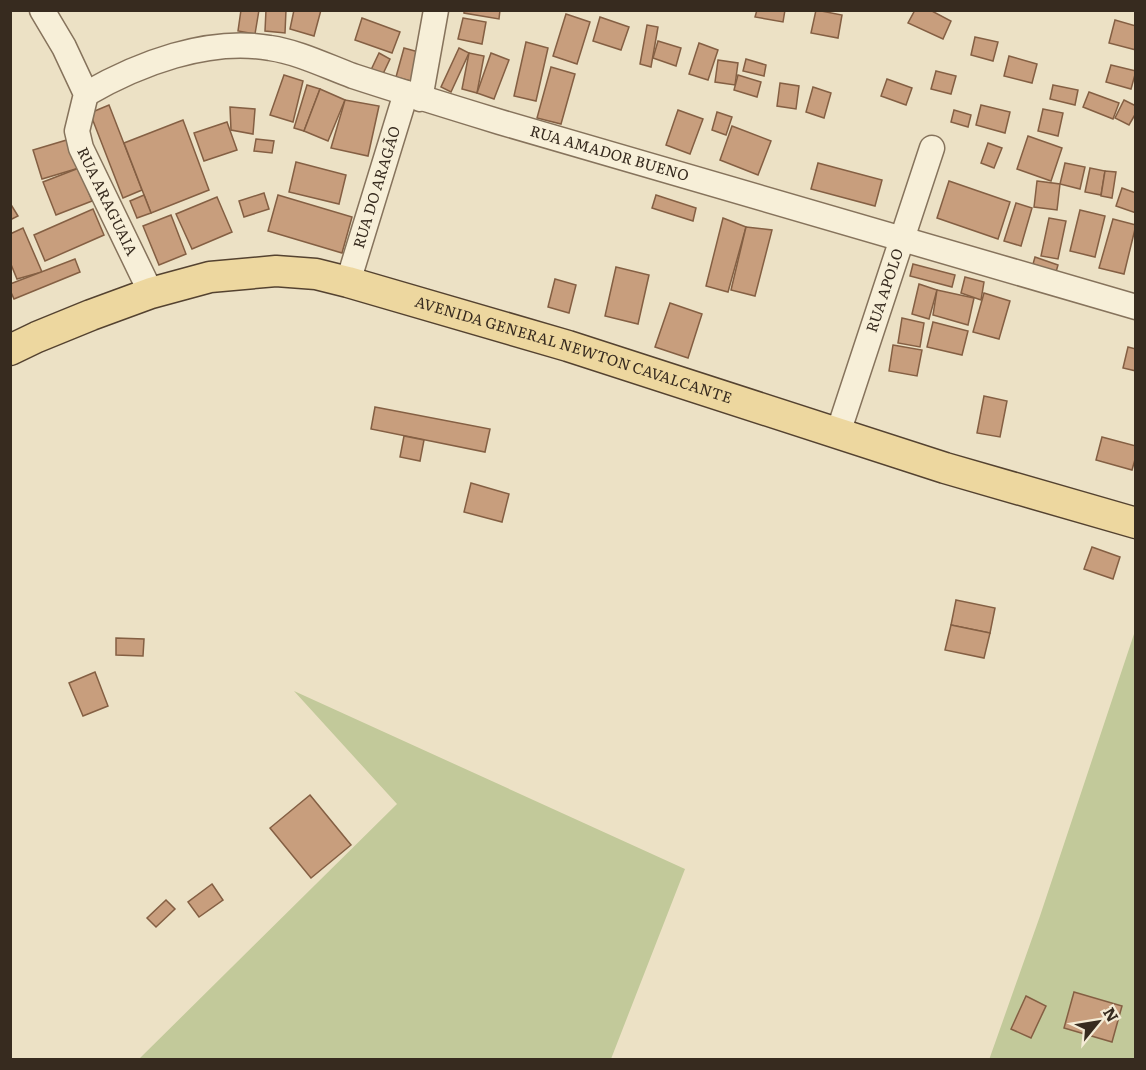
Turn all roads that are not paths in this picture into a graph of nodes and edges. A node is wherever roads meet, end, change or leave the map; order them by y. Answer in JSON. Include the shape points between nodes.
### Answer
{"nodes":[{"id":1,"x":42,"y":10,"type":"edge"},
{"id":2,"x":436,"y":10,"type":"edge"},
{"id":3,"x":86,"y":94,"type":"junction"},
{"id":4,"x":413,"y":96,"type":"junction"},
{"id":5,"x":932,"y":148,"type":"dead end"},
{"id":6,"x":903,"y":239,"type":"junction"},
{"id":7,"x":348,"y":282,"type":"junction"},
{"id":8,"x":151,"y":293,"type":"junction"},
{"id":9,"x":1136,"y":307,"type":"edge"},
{"id":10,"x":10,"y":350,"type":"edge"},
{"id":11,"x":838,"y":433,"type":"junction"},
{"id":12,"x":1136,"y":523,"type":"edge"}],
"edges":[{"from":1,"to":3,"type":"street"},
{"from":2,"to":4,"type":"street","name":"RUA DO ARAGÃO"},
{"from":3,"to":4,"type":"street","name":"RUA AMADOR BUENO","via":[[133,69],[164,59],[236,46],[269,48],[303,57]]},
{"from":3,"to":8,"type":"street","name":"RUA ARAGUAIA","via":[[77,130],[81,148]]},
{"from":4,"to":6,"type":"street","name":"RUA AMADOR BUENO"},
{"from":4,"to":7,"type":"street","name":"RUA DO ARAGÃO"},
{"from":5,"to":6,"type":"street","name":"RUA APOLO"},
{"from":6,"to":9,"type":"street","name":"RUA AMADOR BUENO"},
{"from":6,"to":11,"type":"street","name":"RUA APOLO"},
{"from":7,"to":8,"type":"main road","name":"AVENIDA GENERAL NEWTON CAVALCANTE","via":[[316,274],[276,271],[210,277]]},
{"from":7,"to":11,"type":"main road","name":"AVENIDA GENERAL NEWTON CAVALCANTE","via":[[568,346]]},
{"from":8,"to":10,"type":"main road","name":"AVENIDA GENERAL NEWTON CAVALCANTE"},
{"from":11,"to":12,"type":"main road","name":"AVENIDA GENERAL NEWTON CAVALCANTE"}]}
